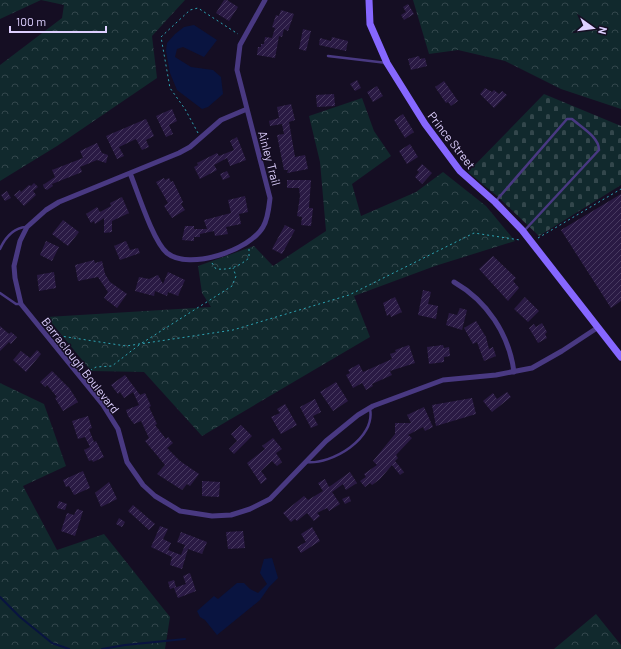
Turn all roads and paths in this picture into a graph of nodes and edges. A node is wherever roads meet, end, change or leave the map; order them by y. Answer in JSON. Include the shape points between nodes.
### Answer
{"nodes":[{"id":1,"x":265,"y":0,"type":"edge"},
{"id":2,"x":369,"y":0,"type":"edge"},
{"id":3,"x":244,"y":38,"type":"junction"},
{"id":4,"x":328,"y":56,"type":"dead end"},
{"id":5,"x":387,"y":63,"type":"junction"},
{"id":6,"x":247,"y":109,"type":"junction"},
{"id":7,"x":200,"y":137,"type":"junction"},
{"id":8,"x":130,"y":173,"type":"junction"},
{"id":9,"x":621,"y":188,"type":"edge"},
{"id":10,"x":495,"y":202,"type":"junction"},
{"id":11,"x":27,"y":227,"type":"junction"},
{"id":12,"x":524,"y":232,"type":"junction"},
{"id":13,"x":532,"y":242,"type":"junction"},
{"id":14,"x":248,"y":243,"type":"junction"},
{"id":15,"x":0,"y":249,"type":"edge"},
{"id":16,"x":208,"y":257,"type":"junction"},
{"id":17,"x":234,"y":268,"type":"junction"},
{"id":18,"x":454,"y":282,"type":"dead end"},
{"id":19,"x":0,"y":292,"type":"edge"},
{"id":20,"x":20,"y":304,"type":"junction"},
{"id":21,"x":597,"y":328,"type":"junction"},
{"id":22,"x":45,"y":333,"type":"junction"},
{"id":23,"x":141,"y":344,"type":"junction"},
{"id":24,"x":621,"y":357,"type":"edge"},
{"id":25,"x":514,"y":372,"type":"junction"},
{"id":26,"x":80,"y":377,"type":"junction"},
{"id":27,"x":370,"y":408,"type":"junction"},
{"id":28,"x":306,"y":462,"type":"junction"}],
"edges":[{"from":1,"to":3,"type":"street","name":"Ainley Trail"},
{"from":2,"to":5,"type":"street","name":"Prince Street","via":[[370,24]]},
{"from":3,"to":6,"type":"street","name":"Ainley Trail","via":[[240,44],[237,70]]},
{"from":3,"to":7,"type":"path","via":[[198,8],[190,10],[161,37],[170,88]]},
{"from":4,"to":5,"type":"lane"},
{"from":5,"to":10,"type":"street","name":"Prince Street","via":[[425,124],[460,172]]},
{"from":6,"to":7,"type":"street","name":"Barraclough Boulevard","via":[[221,120]]},
{"from":6,"to":14,"type":"street","name":"Ainley Trail","via":[[270,198],[263,228]]},
{"from":7,"to":8,"type":"street","name":"Barraclough Boulevard","via":[[179,153]]},
{"from":8,"to":11,"type":"street","name":"Barraclough Boulevard","via":[[58,202]]},
{"from":8,"to":16,"type":"street","name":"Ainley Trail","via":[[159,244],[167,253],[177,260],[193,262]]},
{"from":9,"to":13,"type":"path"},
{"from":10,"to":12,"type":"street","name":"Prince Street"},
{"from":10,"to":12,"type":"lane","via":[[568,119],[572,119],[596,140],[599,150]]},
{"from":11,"to":15,"type":"lane","name":"Barraclough Boulevard","via":[[7,236]]},
{"from":11,"to":20,"type":"street","name":"Barraclough Boulevard","via":[[20,241],[14,266]]},
{"from":12,"to":13,"type":"street","name":"Prince Street"},
{"from":13,"to":21,"type":"street","name":"Prince Street"},
{"from":13,"to":23,"type":"path","via":[[474,233],[349,295],[232,330]]},
{"from":14,"to":16,"type":"street","name":"Ainley Trail"},
{"from":14,"to":17,"type":"path","via":[[249,258]]},
{"from":16,"to":17,"type":"path","via":[[216,268]]},
{"from":17,"to":23,"type":"path","via":[[236,276],[232,286]]},
{"from":18,"to":25,"type":"street","via":[[470,291],[499,325],[506,338]]},
{"from":19,"to":20,"type":"lane","name":"Barraclough Boulevard","via":[[16,304]]},
{"from":20,"to":22,"type":"street","name":"Barraclough Boulevard"},
{"from":21,"to":24,"type":"street","name":"Prince Street"},
{"from":21,"to":25,"type":"street","name":"Barraclough Boulevard","via":[[532,368]]},
{"from":22,"to":23,"type":"path","via":[[126,346]]},
{"from":22,"to":26,"type":"street","name":"Barraclough Boulevard"},
{"from":23,"to":26,"type":"path","via":[[112,366],[96,367]]},
{"from":25,"to":27,"type":"street","name":"Barraclough Boulevard","via":[[443,380]]},
{"from":26,"to":28,"type":"street","name":"Barraclough Boulevard","via":[[103,405],[118,429],[127,462],[143,485],[155,496],[180,511],[212,516],[231,515],[250,509],[270,499]]},
{"from":27,"to":28,"type":"street","name":"Barraclough Boulevard","via":[[326,440]]},
{"from":27,"to":28,"type":"lane","via":[[365,429],[346,451],[327,461]]}]}
